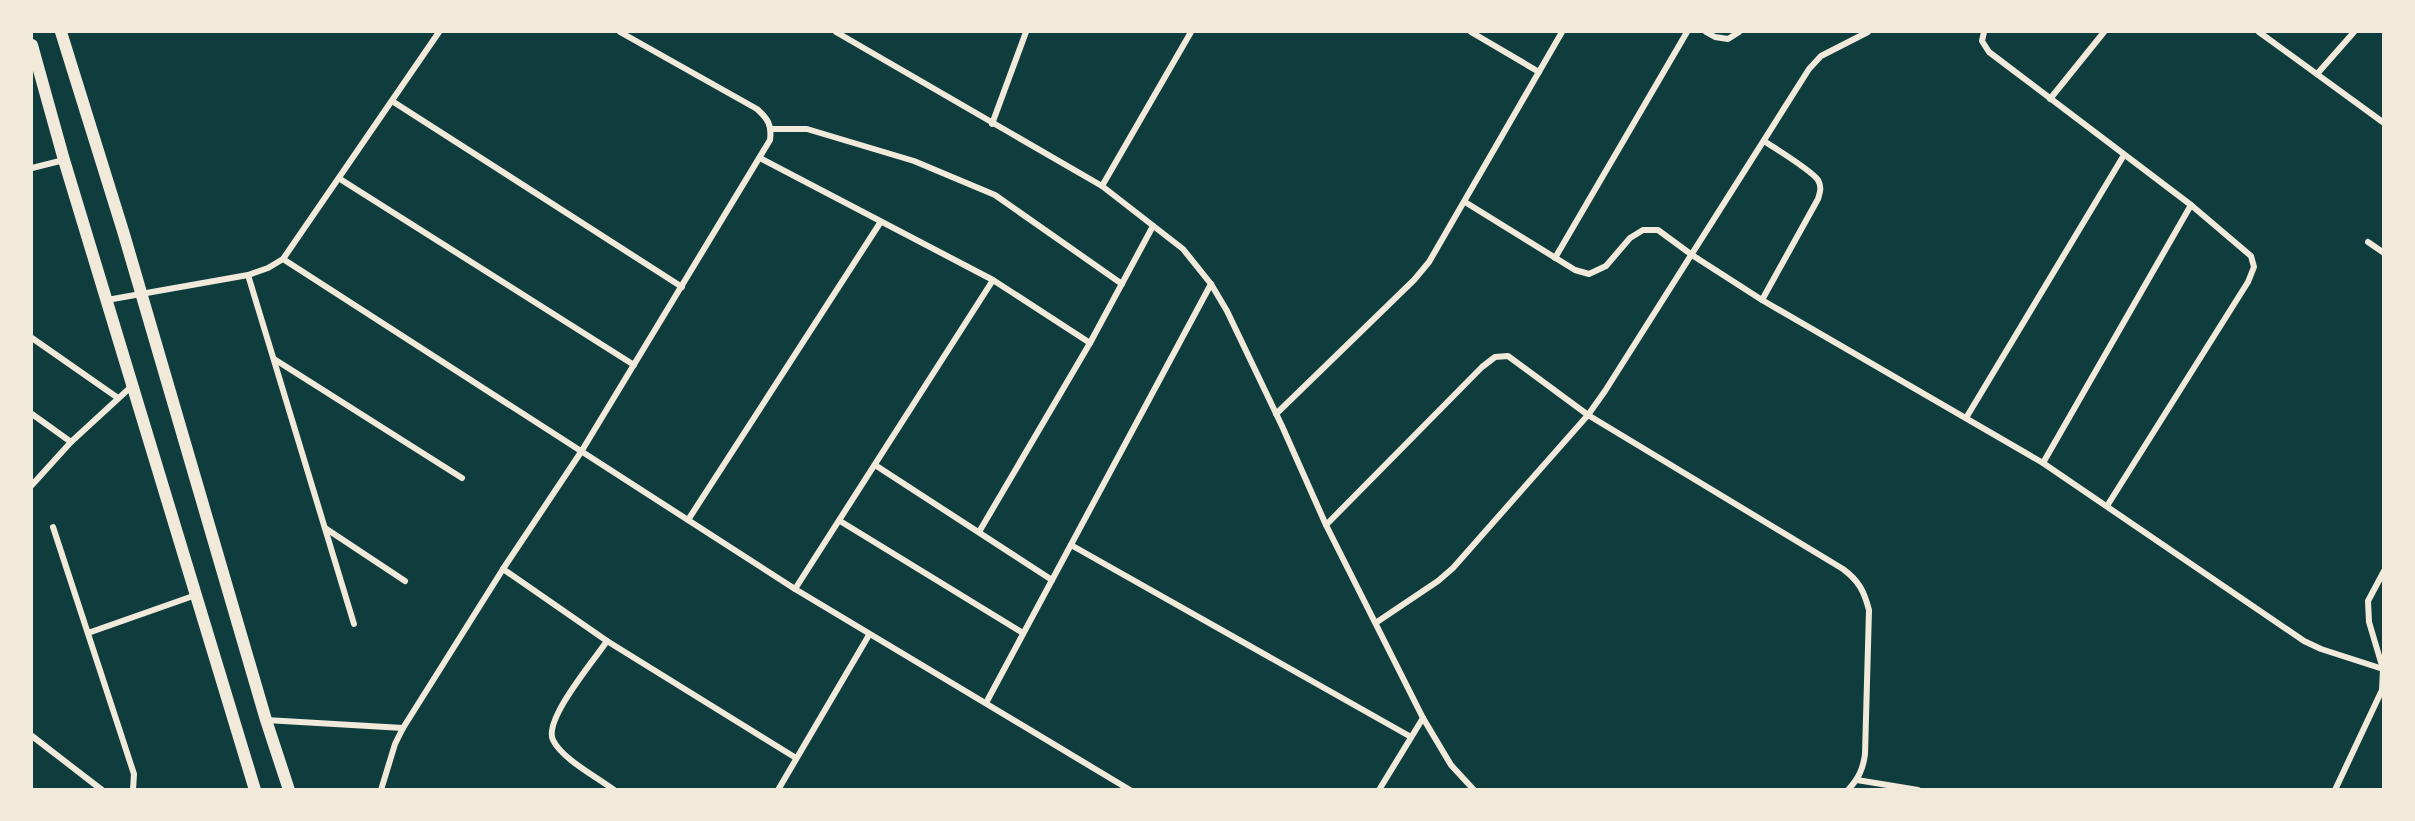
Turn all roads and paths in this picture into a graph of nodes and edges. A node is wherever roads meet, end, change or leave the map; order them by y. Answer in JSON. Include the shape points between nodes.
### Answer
{"nodes":[{"id":1,"x":61,"y":32,"type":"edge"},
{"id":2,"x":439,"y":32,"type":"edge"},
{"id":3,"x":620,"y":32,"type":"edge"},
{"id":4,"x":836,"y":32,"type":"edge"},
{"id":5,"x":1026,"y":32,"type":"edge"},
{"id":6,"x":1191,"y":32,"type":"edge"},
{"id":7,"x":1471,"y":32,"type":"edge"},
{"id":8,"x":1562,"y":32,"type":"edge"},
{"id":9,"x":1688,"y":32,"type":"edge"},
{"id":10,"x":1706,"y":32,"type":"edge"},
{"id":11,"x":1739,"y":32,"type":"edge"},
{"id":12,"x":1868,"y":32,"type":"edge"},
{"id":13,"x":1984,"y":32,"type":"edge"},
{"id":14,"x":2104,"y":32,"type":"edge"},
{"id":15,"x":2259,"y":32,"type":"edge"},
{"id":16,"x":2354,"y":32,"type":"edge"},
{"id":17,"x":32,"y":45,"type":"edge"},
{"id":18,"x":34,"y":64,"type":"edge"},
{"id":19,"x":1539,"y":72,"type":"junction"},
{"id":20,"x":2317,"y":74,"type":"junction"},
{"id":21,"x":2050,"y":99,"type":"junction"},
{"id":22,"x":392,"y":101,"type":"junction"},
{"id":23,"x":2384,"y":123,"type":"edge"},
{"id":24,"x":992,"y":124,"type":"junction"},
{"id":25,"x":772,"y":129,"type":"junction"},
{"id":26,"x":1764,"y":141,"type":"junction"},
{"id":27,"x":2124,"y":155,"type":"junction"},
{"id":28,"x":760,"y":158,"type":"junction"},
{"id":29,"x":64,"y":160,"type":"junction"},
{"id":30,"x":32,"y":168,"type":"edge"},
{"id":31,"x":340,"y":178,"type":"junction"},
{"id":32,"x":1102,"y":186,"type":"junction"},
{"id":33,"x":1465,"y":202,"type":"junction"},
{"id":34,"x":2191,"y":205,"type":"junction"},
{"id":35,"x":880,"y":223,"type":"junction"},
{"id":36,"x":1153,"y":226,"type":"junction"},
{"id":37,"x":2368,"y":242,"type":"dead end"},
{"id":38,"x":2384,"y":253,"type":"edge"},
{"id":39,"x":1692,"y":255,"type":"junction"},
{"id":40,"x":1556,"y":258,"type":"junction"},
{"id":41,"x":283,"y":259,"type":"junction"},
{"id":42,"x":248,"y":275,"type":"junction"},
{"id":43,"x":993,"y":280,"type":"junction"},
{"id":44,"x":1122,"y":284,"type":"junction"},
{"id":45,"x":1211,"y":284,"type":"junction"},
{"id":46,"x":682,"y":287,"type":"junction"},
{"id":47,"x":141,"y":294,"type":"junction"},
{"id":48,"x":106,"y":300,"type":"junction"},
{"id":49,"x":1762,"y":300,"type":"junction"},
{"id":50,"x":32,"y":338,"type":"edge"},
{"id":51,"x":1090,"y":343,"type":"junction"},
{"id":52,"x":274,"y":359,"type":"junction"},
{"id":53,"x":634,"y":365,"type":"junction"},
{"id":54,"x":133,"y":385,"type":"junction"},
{"id":55,"x":118,"y":398,"type":"junction"},
{"id":56,"x":32,"y":414,"type":"edge"},
{"id":57,"x":1276,"y":414,"type":"junction"},
{"id":58,"x":1588,"y":415,"type":"junction"},
{"id":59,"x":1966,"y":418,"type":"junction"},
{"id":60,"x":71,"y":442,"type":"junction"},
{"id":61,"x":581,"y":452,"type":"junction"},
{"id":62,"x":2043,"y":463,"type":"junction"},
{"id":63,"x":875,"y":465,"type":"junction"},
{"id":64,"x":462,"y":478,"type":"dead end"},
{"id":65,"x":32,"y":485,"type":"edge"},
{"id":66,"x":2107,"y":506,"type":"junction"},
{"id":67,"x":688,"y":520,"type":"junction"},
{"id":68,"x":840,"y":521,"type":"junction"},
{"id":69,"x":1326,"y":525,"type":"junction"},
{"id":70,"x":53,"y":528,"type":"dead end"},
{"id":71,"x":325,"y":528,"type":"junction"},
{"id":72,"x":979,"y":532,"type":"junction"},
{"id":73,"x":1071,"y":545,"type":"junction"},
{"id":74,"x":503,"y":569,"type":"junction"},
{"id":75,"x":2384,"y":571,"type":"edge"},
{"id":76,"x":1052,"y":580,"type":"junction"},
{"id":77,"x":405,"y":581,"type":"dead end"},
{"id":78,"x":795,"y":589,"type":"junction"},
{"id":79,"x":196,"y":595,"type":"junction"},
{"id":80,"x":1377,"y":622,"type":"junction"},
{"id":81,"x":354,"y":624,"type":"dead end"},
{"id":82,"x":88,"y":633,"type":"junction"},
{"id":83,"x":1023,"y":633,"type":"junction"},
{"id":84,"x":869,"y":635,"type":"junction"},
{"id":85,"x":607,"y":641,"type":"junction"},
{"id":86,"x":2384,"y":669,"type":"edge"},
{"id":87,"x":986,"y":702,"type":"junction"},
{"id":88,"x":1423,"y":718,"type":"junction"},
{"id":89,"x":266,"y":720,"type":"junction"},
{"id":90,"x":403,"y":728,"type":"junction"},
{"id":91,"x":32,"y":736,"type":"edge"},
{"id":92,"x":1411,"y":737,"type":"junction"},
{"id":93,"x":796,"y":759,"type":"junction"},
{"id":94,"x":1857,"y":780,"type":"junction"},
{"id":95,"x":1118,"y":787,"type":"edge"},
{"id":96,"x":102,"y":789,"type":"edge"},
{"id":97,"x":134,"y":789,"type":"edge"},
{"id":98,"x":255,"y":789,"type":"edge"},
{"id":99,"x":289,"y":789,"type":"edge"},
{"id":100,"x":381,"y":789,"type":"edge"},
{"id":101,"x":614,"y":789,"type":"edge"},
{"id":102,"x":778,"y":789,"type":"edge"},
{"id":103,"x":1130,"y":789,"type":"edge"},
{"id":104,"x":1379,"y":789,"type":"edge"},
{"id":105,"x":1474,"y":789,"type":"edge"},
{"id":106,"x":1848,"y":789,"type":"edge"},
{"id":107,"x":1918,"y":789,"type":"edge"},
{"id":108,"x":2334,"y":789,"type":"edge"}],
"edges":[{"from":1,"to":47,"type":"main road"},
{"from":2,"to":22,"type":"street"},
{"from":3,"to":25,"type":"street","via":[[757,109]]},
{"from":4,"to":24,"type":"street"},
{"from":5,"to":24,"type":"street"},
{"from":6,"to":32,"type":"street"},
{"from":7,"to":19,"type":"street"},
{"from":8,"to":19,"type":"street"},
{"from":9,"to":40,"type":"street"},
{"from":10,"to":11,"type":"street","via":[[1728,39]]},
{"from":12,"to":26,"type":"street","via":[[1821,56]]},
{"from":13,"to":21,"type":"street","via":[[1982,41],[1989,52]]},
{"from":14,"to":21,"type":"street"},
{"from":15,"to":20,"type":"street"},
{"from":16,"to":20,"type":"street"},
{"from":17,"to":18,"type":"main road"},
{"from":18,"to":29,"type":"main road"},
{"from":19,"to":33,"type":"street"},
{"from":20,"to":23,"type":"street"},
{"from":21,"to":27,"type":"street"},
{"from":22,"to":31,"type":"street"},
{"from":22,"to":46,"type":"street"},
{"from":24,"to":32,"type":"street"},
{"from":25,"to":28,"type":"street","via":[[771,140]]},
{"from":25,"to":44,"type":"street","via":[[807,129],[914,161],[995,195]]},
{"from":26,"to":39,"type":"street"},
{"from":26,"to":49,"type":"street","via":[[1810,173],[1818,180],[1820,189]]},
{"from":27,"to":34,"type":"street"},
{"from":27,"to":59,"type":"street"},
{"from":28,"to":35,"type":"street"},
{"from":28,"to":46,"type":"street"},
{"from":29,"to":30,"type":"street"},
{"from":29,"to":48,"type":"main road"},
{"from":31,"to":41,"type":"street"},
{"from":31,"to":53,"type":"street"},
{"from":32,"to":36,"type":"street"},
{"from":33,"to":40,"type":"street"},
{"from":33,"to":57,"type":"street","via":[[1439,248],[1414,280]]},
{"from":34,"to":62,"type":"street"},
{"from":34,"to":66,"type":"street","via":[[2251,256],[2254,267]]},
{"from":35,"to":43,"type":"street"},
{"from":35,"to":67,"type":"street"},
{"from":36,"to":44,"type":"street"},
{"from":36,"to":45,"type":"street","via":[[1184,249]]},
{"from":37,"to":38,"type":"street"},
{"from":39,"to":40,"type":"street","via":[[1658,230],[1643,230],[1630,238],[1606,266],[1589,274]]},
{"from":39,"to":49,"type":"street"},
{"from":39,"to":58,"type":"street"},
{"from":41,"to":42,"type":"street"},
{"from":41,"to":61,"type":"street"},
{"from":42,"to":47,"type":"street"},
{"from":42,"to":52,"type":"street"},
{"from":43,"to":51,"type":"street"},
{"from":43,"to":63,"type":"street"},
{"from":44,"to":51,"type":"street"},
{"from":45,"to":57,"type":"street"},
{"from":45,"to":73,"type":"street"},
{"from":46,"to":53,"type":"street"},
{"from":47,"to":48,"type":"street"},
{"from":47,"to":89,"type":"main road"},
{"from":48,"to":54,"type":"main road"},
{"from":49,"to":59,"type":"street"},
{"from":50,"to":55,"type":"street"},
{"from":51,"to":72,"type":"street"},
{"from":52,"to":64,"type":"street"},
{"from":52,"to":71,"type":"street"},
{"from":53,"to":61,"type":"street"},
{"from":54,"to":55,"type":"street"},
{"from":54,"to":79,"type":"main road"},
{"from":55,"to":60,"type":"street"},
{"from":56,"to":60,"type":"street"},
{"from":57,"to":69,"type":"street"},
{"from":58,"to":69,"type":"street","via":[[1521,364],[1508,356],[1495,357]]},
{"from":58,"to":80,"type":"street","via":[[1453,568]]},
{"from":58,"to":94,"type":"street","via":[[1857,579],[1869,610],[1865,754]]},
{"from":59,"to":62,"type":"street"},
{"from":60,"to":65,"type":"street"},
{"from":61,"to":67,"type":"street"},
{"from":61,"to":74,"type":"street"},
{"from":62,"to":66,"type":"street"},
{"from":63,"to":68,"type":"street"},
{"from":63,"to":72,"type":"street"},
{"from":66,"to":86,"type":"street","via":[[2304,641]]},
{"from":67,"to":78,"type":"street"},
{"from":68,"to":78,"type":"street"},
{"from":68,"to":83,"type":"street"},
{"from":69,"to":80,"type":"street"},
{"from":70,"to":82,"type":"street"},
{"from":71,"to":77,"type":"street"},
{"from":71,"to":81,"type":"street"},
{"from":72,"to":76,"type":"street"},
{"from":73,"to":76,"type":"street"},
{"from":73,"to":92,"type":"street"},
{"from":74,"to":85,"type":"street"},
{"from":74,"to":90,"type":"street"},
{"from":75,"to":86,"type":"street","via":[[2368,601],[2369,622]]},
{"from":76,"to":83,"type":"street"},
{"from":78,"to":84,"type":"street"},
{"from":79,"to":82,"type":"street"},
{"from":79,"to":98,"type":"main road"},
{"from":80,"to":88,"type":"street"},
{"from":82,"to":97,"type":"street","via":[[134,774]]},
{"from":83,"to":87,"type":"street"},
{"from":84,"to":87,"type":"street"},
{"from":84,"to":93,"type":"street"},
{"from":85,"to":93,"type":"street"},
{"from":85,"to":101,"type":"street","via":[[560,708],[552,724],[552,738],[562,752]]},
{"from":86,"to":108,"type":"street","via":[[2382,690]]},
{"from":87,"to":95,"type":"street"},
{"from":88,"to":92,"type":"street"},
{"from":88,"to":105,"type":"street","via":[[1450,765]]},
{"from":89,"to":90,"type":"street"},
{"from":89,"to":99,"type":"main road"},
{"from":90,"to":100,"type":"street"},
{"from":91,"to":96,"type":"street"},
{"from":92,"to":104,"type":"street"},
{"from":93,"to":102,"type":"street"},
{"from":94,"to":106,"type":"street"},
{"from":94,"to":107,"type":"street"},
{"from":95,"to":103,"type":"street"}]}
